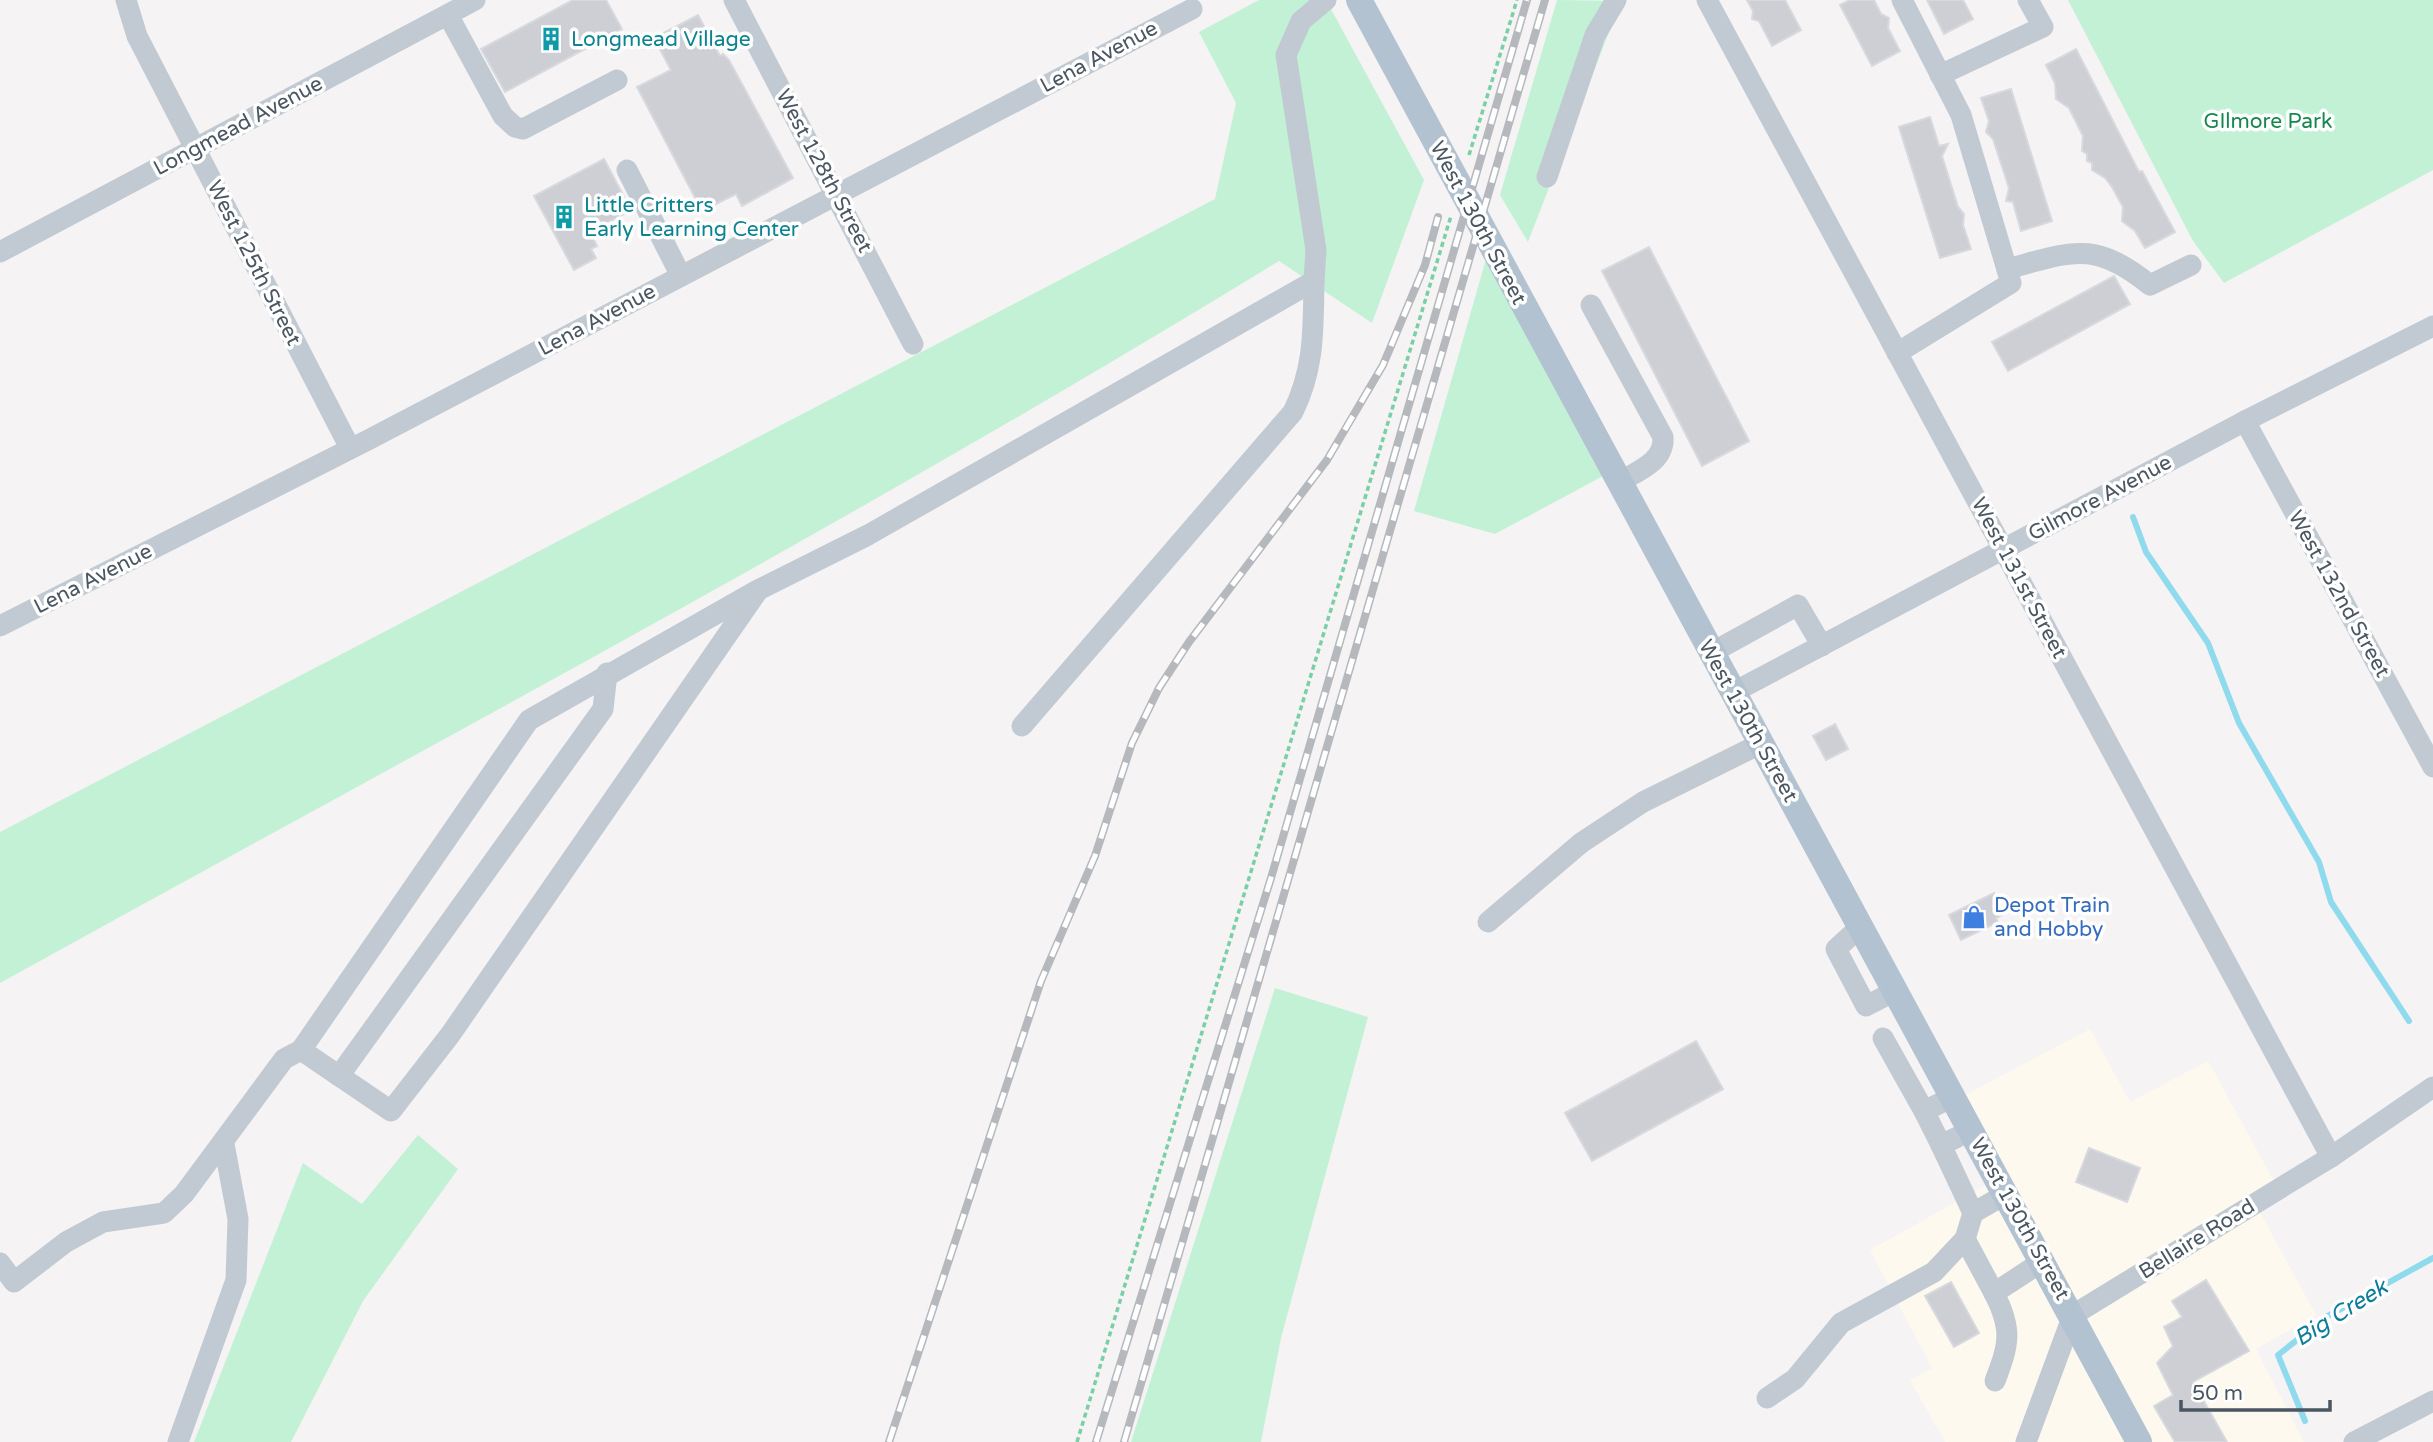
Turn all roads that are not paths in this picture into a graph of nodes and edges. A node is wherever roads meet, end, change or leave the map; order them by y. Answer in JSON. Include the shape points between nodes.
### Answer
{"nodes":[{"id":1,"x":126,"y":0,"type":"edge"},
{"id":2,"x":475,"y":0,"type":"edge"},
{"id":3,"x":734,"y":0,"type":"edge"},
{"id":4,"x":1326,"y":0,"type":"edge"},
{"id":5,"x":1359,"y":0,"type":"edge"},
{"id":6,"x":1616,"y":0,"type":"edge"},
{"id":7,"x":1707,"y":0,"type":"edge"},
{"id":8,"x":1902,"y":0,"type":"edge"},
{"id":9,"x":2028,"y":0,"type":"edge"},
{"id":10,"x":1192,"y":9,"type":"dead end"},
{"id":11,"x":447,"y":15,"type":"junction"},
{"id":12,"x":1940,"y":75,"type":"junction"},
{"id":13,"x":617,"y":80,"type":"dead end"},
{"id":14,"x":195,"y":149,"type":"junction"},
{"id":15,"x":627,"y":170,"type":"dead end"},
{"id":16,"x":1547,"y":177,"type":"dead end"},
{"id":17,"x":837,"y":194,"type":"junction"},
{"id":18,"x":0,"y":251,"type":"edge"},
{"id":19,"x":2190,"y":265,"type":"dead end"},
{"id":20,"x":2007,"y":269,"type":"junction"},
{"id":21,"x":681,"y":276,"type":"junction"},
{"id":22,"x":1314,"y":281,"type":"junction"},
{"id":23,"x":1591,"y":305,"type":"dead end"},
{"id":24,"x":2433,"y":326,"type":"edge"},
{"id":25,"x":913,"y":344,"type":"dead end"},
{"id":26,"x":1897,"y":353,"type":"junction"},
{"id":27,"x":2245,"y":421,"type":"junction"},
{"id":28,"x":350,"y":448,"type":"junction"},
{"id":29,"x":1618,"y":482,"type":"junction"},
{"id":30,"x":2004,"y":550,"type":"junction"},
{"id":31,"x":758,"y":590,"type":"junction"},
{"id":32,"x":0,"y":626,"type":"edge"},
{"id":33,"x":1822,"y":646,"type":"junction"},
{"id":34,"x":1711,"y":653,"type":"junction"},
{"id":35,"x":607,"y":673,"type":"junction"},
{"id":36,"x":1732,"y":693,"type":"junction"},
{"id":37,"x":1022,"y":726,"type":"dead end"},
{"id":38,"x":1760,"y":744,"type":"junction"},
{"id":39,"x":2433,"y":767,"type":"edge"},
{"id":40,"x":1488,"y":922,"type":"dead end"},
{"id":41,"x":1860,"y":927,"type":"junction"},
{"id":42,"x":1895,"y":990,"type":"junction"},
{"id":43,"x":1866,"y":1006,"type":"junction"},
{"id":44,"x":1913,"y":1023,"type":"junction"},
{"id":45,"x":1883,"y":1038,"type":"junction"},
{"id":46,"x":301,"y":1050,"type":"junction"},
{"id":47,"x":339,"y":1076,"type":"junction"},
{"id":48,"x":2433,"y":1087,"type":"edge"},
{"id":49,"x":1953,"y":1097,"type":"junction"},
{"id":50,"x":1924,"y":1111,"type":"junction"},
{"id":51,"x":1972,"y":1130,"type":"junction"},
{"id":52,"x":224,"y":1144,"type":"junction"},
{"id":53,"x":1941,"y":1145,"type":"junction"},
{"id":54,"x":2331,"y":1157,"type":"junction"},
{"id":55,"x":2007,"y":1194,"type":"junction"},
{"id":56,"x":1973,"y":1213,"type":"junction"},
{"id":57,"x":1965,"y":1238,"type":"junction"},
{"id":58,"x":2043,"y":1261,"type":"junction"},
{"id":59,"x":0,"y":1263,"type":"edge"},
{"id":60,"x":1994,"y":1293,"type":"junction"},
{"id":61,"x":2073,"y":1315,"type":"junction"},
{"id":62,"x":1995,"y":1381,"type":"dead end"},
{"id":63,"x":1767,"y":1398,"type":"dead end"},
{"id":64,"x":2433,"y":1401,"type":"edge"},
{"id":65,"x":178,"y":1442,"type":"edge"},
{"id":66,"x":2026,"y":1442,"type":"edge"},
{"id":67,"x":2139,"y":1442,"type":"edge"},
{"id":68,"x":2354,"y":1442,"type":"edge"}],
"edges":[{"from":1,"to":14,"type":"street","name":"West 125th Street","via":[[137,36]]},
{"from":2,"to":11,"type":"street","name":"Longmead Avenue"},
{"from":3,"to":17,"type":"street","name":"West 128th Street"},
{"from":4,"to":22,"type":"street","via":[[1301,21],[1286,55],[1316,250]]},
{"from":5,"to":29,"type":"main road","name":"West 130th Street"},
{"from":6,"to":16,"type":"street","via":[[1595,35]]},
{"from":7,"to":26,"type":"street","name":"West 131st Street"},
{"from":8,"to":12,"type":"street"},
{"from":9,"to":12,"type":"street","via":[[2043,27]]},
{"from":10,"to":17,"type":"street","name":"Lena Avenue"},
{"from":11,"to":13,"type":"street","via":[[503,116],[514,127],[523,129]]},
{"from":11,"to":14,"type":"street","name":"Longmead Avenue"},
{"from":12,"to":20,"type":"street","via":[[1961,115]]},
{"from":14,"to":18,"type":"street","name":"Longmead Avenue"},
{"from":14,"to":28,"type":"street","name":"West 125th Street"},
{"from":15,"to":21,"type":"street"},
{"from":17,"to":21,"type":"street","name":"Lena Avenue"},
{"from":17,"to":25,"type":"street","name":"West 128th Street"},
{"from":19,"to":20,"type":"street","via":[[2150,285],[2102,254],[2067,254]]},
{"from":20,"to":26,"type":"street","via":[[2011,283]]},
{"from":21,"to":28,"type":"street","name":"Lena Avenue"},
{"from":22,"to":31,"type":"street","via":[[867,535]]},
{"from":22,"to":37,"type":"street","via":[[1313,349],[1307,384],[1293,412]]},
{"from":23,"to":29,"type":"street","via":[[1663,436],[1664,446],[1654,461]]},
{"from":24,"to":27,"type":"street","name":"Gilmore Avenue"},
{"from":26,"to":30,"type":"street","name":"West 131st Street"},
{"from":27,"to":30,"type":"street","name":"Gilmore Avenue"},
{"from":27,"to":39,"type":"street","name":"West 132nd Street"},
{"from":28,"to":32,"type":"street","name":"Lena Avenue"},
{"from":29,"to":34,"type":"main road","name":"West 130th Street"},
{"from":30,"to":33,"type":"street","name":"Gilmore Avenue"},
{"from":30,"to":54,"type":"street","name":"West 131st Street"},
{"from":31,"to":35,"type":"street"},
{"from":31,"to":47,"type":"street","via":[[450,1035],[391,1111]]},
{"from":33,"to":34,"type":"street","via":[[1798,605]]},
{"from":33,"to":36,"type":"street","name":"Gilmore Avenue"},
{"from":34,"to":36,"type":"main road","name":"West 130th Street"},
{"from":35,"to":46,"type":"street","via":[[529,720]]},
{"from":35,"to":47,"type":"street","via":[[603,709]]},
{"from":36,"to":38,"type":"main road","name":"West 130th Street"},
{"from":38,"to":40,"type":"street","via":[[1643,802],[1581,843]]},
{"from":38,"to":41,"type":"main road","name":"West 130th Street"},
{"from":41,"to":42,"type":"main road","name":"West 130th Street"},
{"from":41,"to":43,"type":"street","via":[[1836,949]]},
{"from":42,"to":43,"type":"street"},
{"from":42,"to":44,"type":"main road","name":"West 130th Street"},
{"from":43,"to":45,"type":"street"},
{"from":44,"to":45,"type":"street"},
{"from":44,"to":49,"type":"main road","name":"West 130th Street"},
{"from":45,"to":50,"type":"street"},
{"from":46,"to":47,"type":"street"},
{"from":46,"to":52,"type":"street","via":[[284,1059]]},
{"from":48,"to":54,"type":"street","name":"Bellaire Road"},
{"from":49,"to":50,"type":"street"},
{"from":49,"to":51,"type":"main road","name":"West 130th Street"},
{"from":50,"to":53,"type":"street"},
{"from":51,"to":53,"type":"street"},
{"from":51,"to":55,"type":"main road","name":"West 130th Street"},
{"from":52,"to":59,"type":"street","via":[[164,1213],[103,1222],[66,1242],[14,1282]]},
{"from":52,"to":65,"type":"street","via":[[238,1219],[236,1280]]},
{"from":53,"to":56,"type":"street"},
{"from":54,"to":61,"type":"street","name":"Bellaire Road"},
{"from":55,"to":56,"type":"street"},
{"from":55,"to":58,"type":"main road","name":"West 130th Street"},
{"from":56,"to":57,"type":"street"},
{"from":57,"to":60,"type":"street"},
{"from":57,"to":63,"type":"street","via":[[1934,1272],[1841,1323],[1795,1379]]},
{"from":58,"to":60,"type":"street"},
{"from":58,"to":61,"type":"main road","name":"West 130th Street"},
{"from":60,"to":62,"type":"street","via":[[2009,1330]]},
{"from":61,"to":66,"type":"street"},
{"from":61,"to":67,"type":"main road","name":"West 130th Street"},
{"from":64,"to":68,"type":"street"}]}
